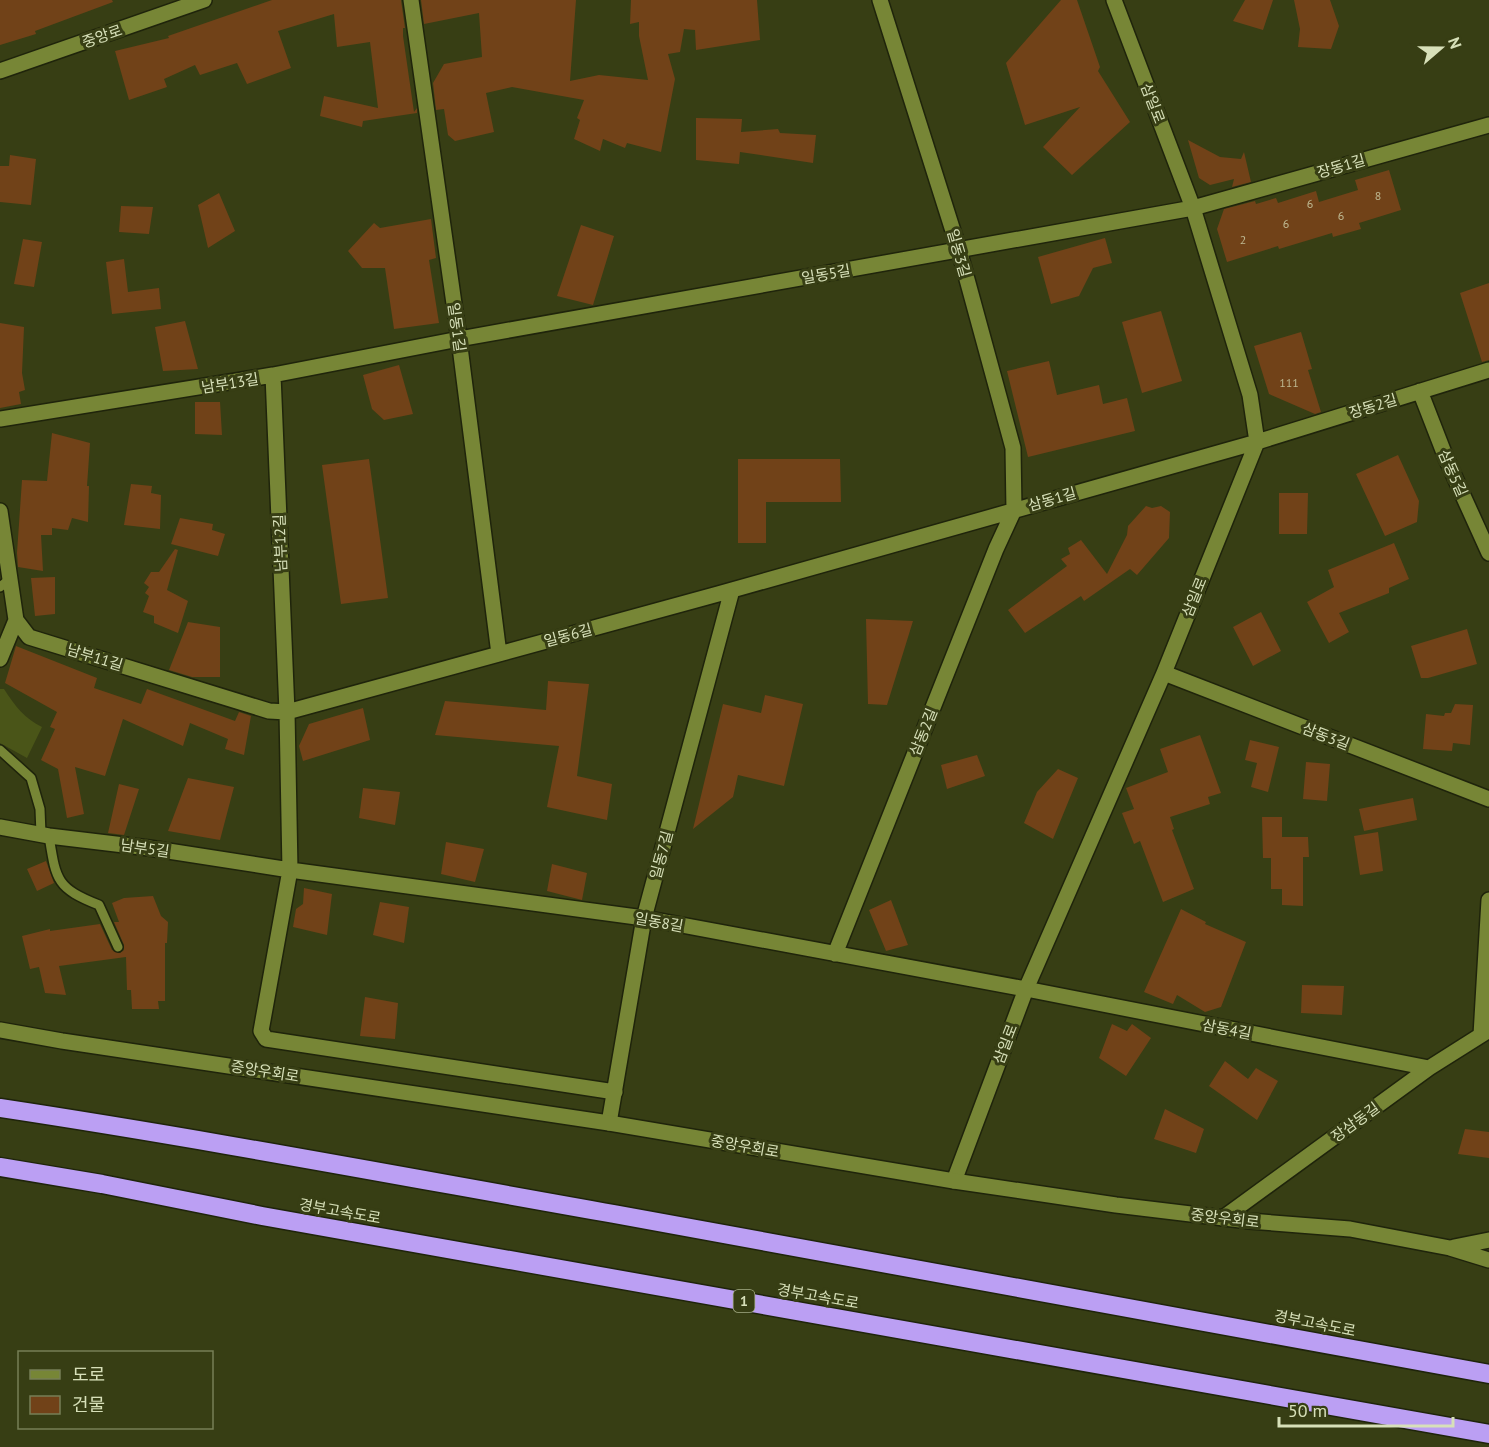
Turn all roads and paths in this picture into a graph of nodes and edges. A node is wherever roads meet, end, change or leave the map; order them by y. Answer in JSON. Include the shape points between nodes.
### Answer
{"nodes":[{"id":1,"x":204,"y":0,"type":"edge"},
{"id":2,"x":411,"y":0,"type":"edge"},
{"id":3,"x":880,"y":0,"type":"edge"},
{"id":4,"x":1114,"y":0,"type":"edge"},
{"id":5,"x":0,"y":70,"type":"edge"},
{"id":6,"x":1489,"y":125,"type":"edge"},
{"id":7,"x":1192,"y":208,"type":"junction"},
{"id":8,"x":959,"y":250,"type":"junction"},
{"id":9,"x":459,"y":339,"type":"junction"},
{"id":10,"x":1489,"y":370,"type":"edge"},
{"id":11,"x":273,"y":375,"type":"junction"},
{"id":12,"x":1420,"y":392,"type":"junction"},
{"id":13,"x":0,"y":419,"type":"edge"},
{"id":14,"x":1257,"y":442,"type":"junction"},
{"id":15,"x":1014,"y":510,"type":"junction"},
{"id":16,"x":0,"y":511,"type":"edge"},
{"id":17,"x":1489,"y":553,"type":"edge"},
{"id":18,"x":848,"y":557,"type":"joint"},
{"id":19,"x":5,"y":583,"type":"edge"},
{"id":20,"x":732,"y":590,"type":"junction"},
{"id":21,"x":16,"y":620,"type":"junction"},
{"id":22,"x":499,"y":654,"type":"junction"},
{"id":23,"x":0,"y":659,"type":"edge"},
{"id":24,"x":1164,"y":673,"type":"junction"},
{"id":25,"x":287,"y":711,"type":"junction"},
{"id":26,"x":0,"y":750,"type":"edge"},
{"id":27,"x":1489,"y":800,"type":"edge"},
{"id":28,"x":0,"y":827,"type":"edge"},
{"id":29,"x":45,"y":835,"type":"junction"},
{"id":30,"x":290,"y":870,"type":"junction"},
{"id":31,"x":1489,"y":900,"type":"edge"},
{"id":32,"x":1489,"y":915,"type":"edge"},
{"id":33,"x":644,"y":918,"type":"junction"},
{"id":34,"x":118,"y":947,"type":"dead end"},
{"id":35,"x":835,"y":954,"type":"junction"},
{"id":36,"x":1026,"y":989,"type":"junction"},
{"id":37,"x":0,"y":1029,"type":"edge"},
{"id":38,"x":1485,"y":1032,"type":"edge"},
{"id":39,"x":1429,"y":1068,"type":"junction"},
{"id":40,"x":615,"y":1092,"type":"junction"},
{"id":41,"x":0,"y":1108,"type":"edge"},
{"id":42,"x":609,"y":1123,"type":"junction"},
{"id":43,"x":0,"y":1167,"type":"edge"},
{"id":44,"x":954,"y":1181,"type":"junction"},
{"id":45,"x":1223,"y":1218,"type":"junction"},
{"id":46,"x":1489,"y":1240,"type":"edge"},
{"id":47,"x":1450,"y":1248,"type":"junction"},
{"id":48,"x":1489,"y":1260,"type":"edge"},
{"id":49,"x":1489,"y":1374,"type":"edge"},
{"id":50,"x":1489,"y":1434,"type":"edge"}],
"edges":[{"from":1,"to":5,"type":"street","name":"중앙로"},
{"from":2,"to":9,"type":"street","name":"일동1길"},
{"from":3,"to":8,"type":"street","name":"일동3길"},
{"from":4,"to":7,"type":"street","name":"삼일로"},
{"from":6,"to":7,"type":"street","name":"장동1길"},
{"from":7,"to":8,"type":"street","name":"일동5길"},
{"from":7,"to":14,"type":"street","name":"삼일로","via":[[1250,395]]},
{"from":8,"to":9,"type":"street","name":"일동5길"},
{"from":8,"to":15,"type":"street","name":"일동3길","via":[[1013,448]]},
{"from":9,"to":11,"type":"street","name":"남부13길"},
{"from":9,"to":22,"type":"street","name":"일동1길"},
{"from":10,"to":12,"type":"street","name":"장동2길"},
{"from":11,"to":13,"type":"street","name":"남부13길"},
{"from":11,"to":25,"type":"street","name":"남부12길"},
{"from":12,"to":14,"type":"street","name":"장동2길"},
{"from":12,"to":17,"type":"street","name":"삼동5길"},
{"from":14,"to":15,"type":"street","name":"삼동1길"},
{"from":14,"to":24,"type":"street","name":"삼일로"},
{"from":15,"to":18,"type":"street","name":"삼동1길"},
{"from":15,"to":35,"type":"street","name":"삼동2길"},
{"from":16,"to":19,"type":"street"},
{"from":18,"to":20,"type":"street","name":"일동6길"},
{"from":19,"to":21,"type":"street"},
{"from":20,"to":22,"type":"street","name":"일동6길"},
{"from":20,"to":33,"type":"street","name":"일동7길"},
{"from":21,"to":23,"type":"street"},
{"from":21,"to":25,"type":"street","name":"남부11길","via":[[29,637],[269,711]]},
{"from":22,"to":25,"type":"street","name":"일동6길"},
{"from":24,"to":27,"type":"street","name":"삼동3길"},
{"from":24,"to":36,"type":"street","name":"삼일로"},
{"from":25,"to":30,"type":"street","name":"남부12길"},
{"from":26,"to":29,"type":"lane","via":[[31,778]]},
{"from":28,"to":29,"type":"street","name":"남부5길"},
{"from":29,"to":30,"type":"street","name":"남부5길"},
{"from":29,"to":34,"type":"lane","via":[[61,883],[77,896],[99,905]]},
{"from":30,"to":33,"type":"street","name":"일동8길"},
{"from":30,"to":40,"type":"street","name":"남부12길","via":[[261,1031],[266,1040]]},
{"from":31,"to":32,"type":"street"},
{"from":32,"to":38,"type":"street"},
{"from":33,"to":35,"type":"street","name":"일동8길"},
{"from":33,"to":40,"type":"street","name":"일동7길"},
{"from":35,"to":36,"type":"street","name":"일동8길"},
{"from":36,"to":39,"type":"street","name":"삼동4길"},
{"from":36,"to":44,"type":"street","name":"삼일로"},
{"from":37,"to":42,"type":"street","name":"중앙우회로"},
{"from":38,"to":39,"type":"street","name":"장삼동길"},
{"from":39,"to":45,"type":"street","name":"장삼동길"},
{"from":40,"to":42,"type":"street","name":"일동7길"},
{"from":41,"to":49,"type":"highway","name":"경부고속도로","via":[[1224,1323]]},
{"from":42,"to":44,"type":"street","name":"중앙우회로"},
{"from":43,"to":50,"type":"highway","name":"경부고속도로","number":"1"},
{"from":44,"to":45,"type":"street","name":"중앙우회로"},
{"from":45,"to":47,"type":"street","name":"중앙우회로","via":[[1350,1229]]},
{"from":46,"to":47,"type":"street"},
{"from":47,"to":48,"type":"street","name":"중앙우회로"}]}
